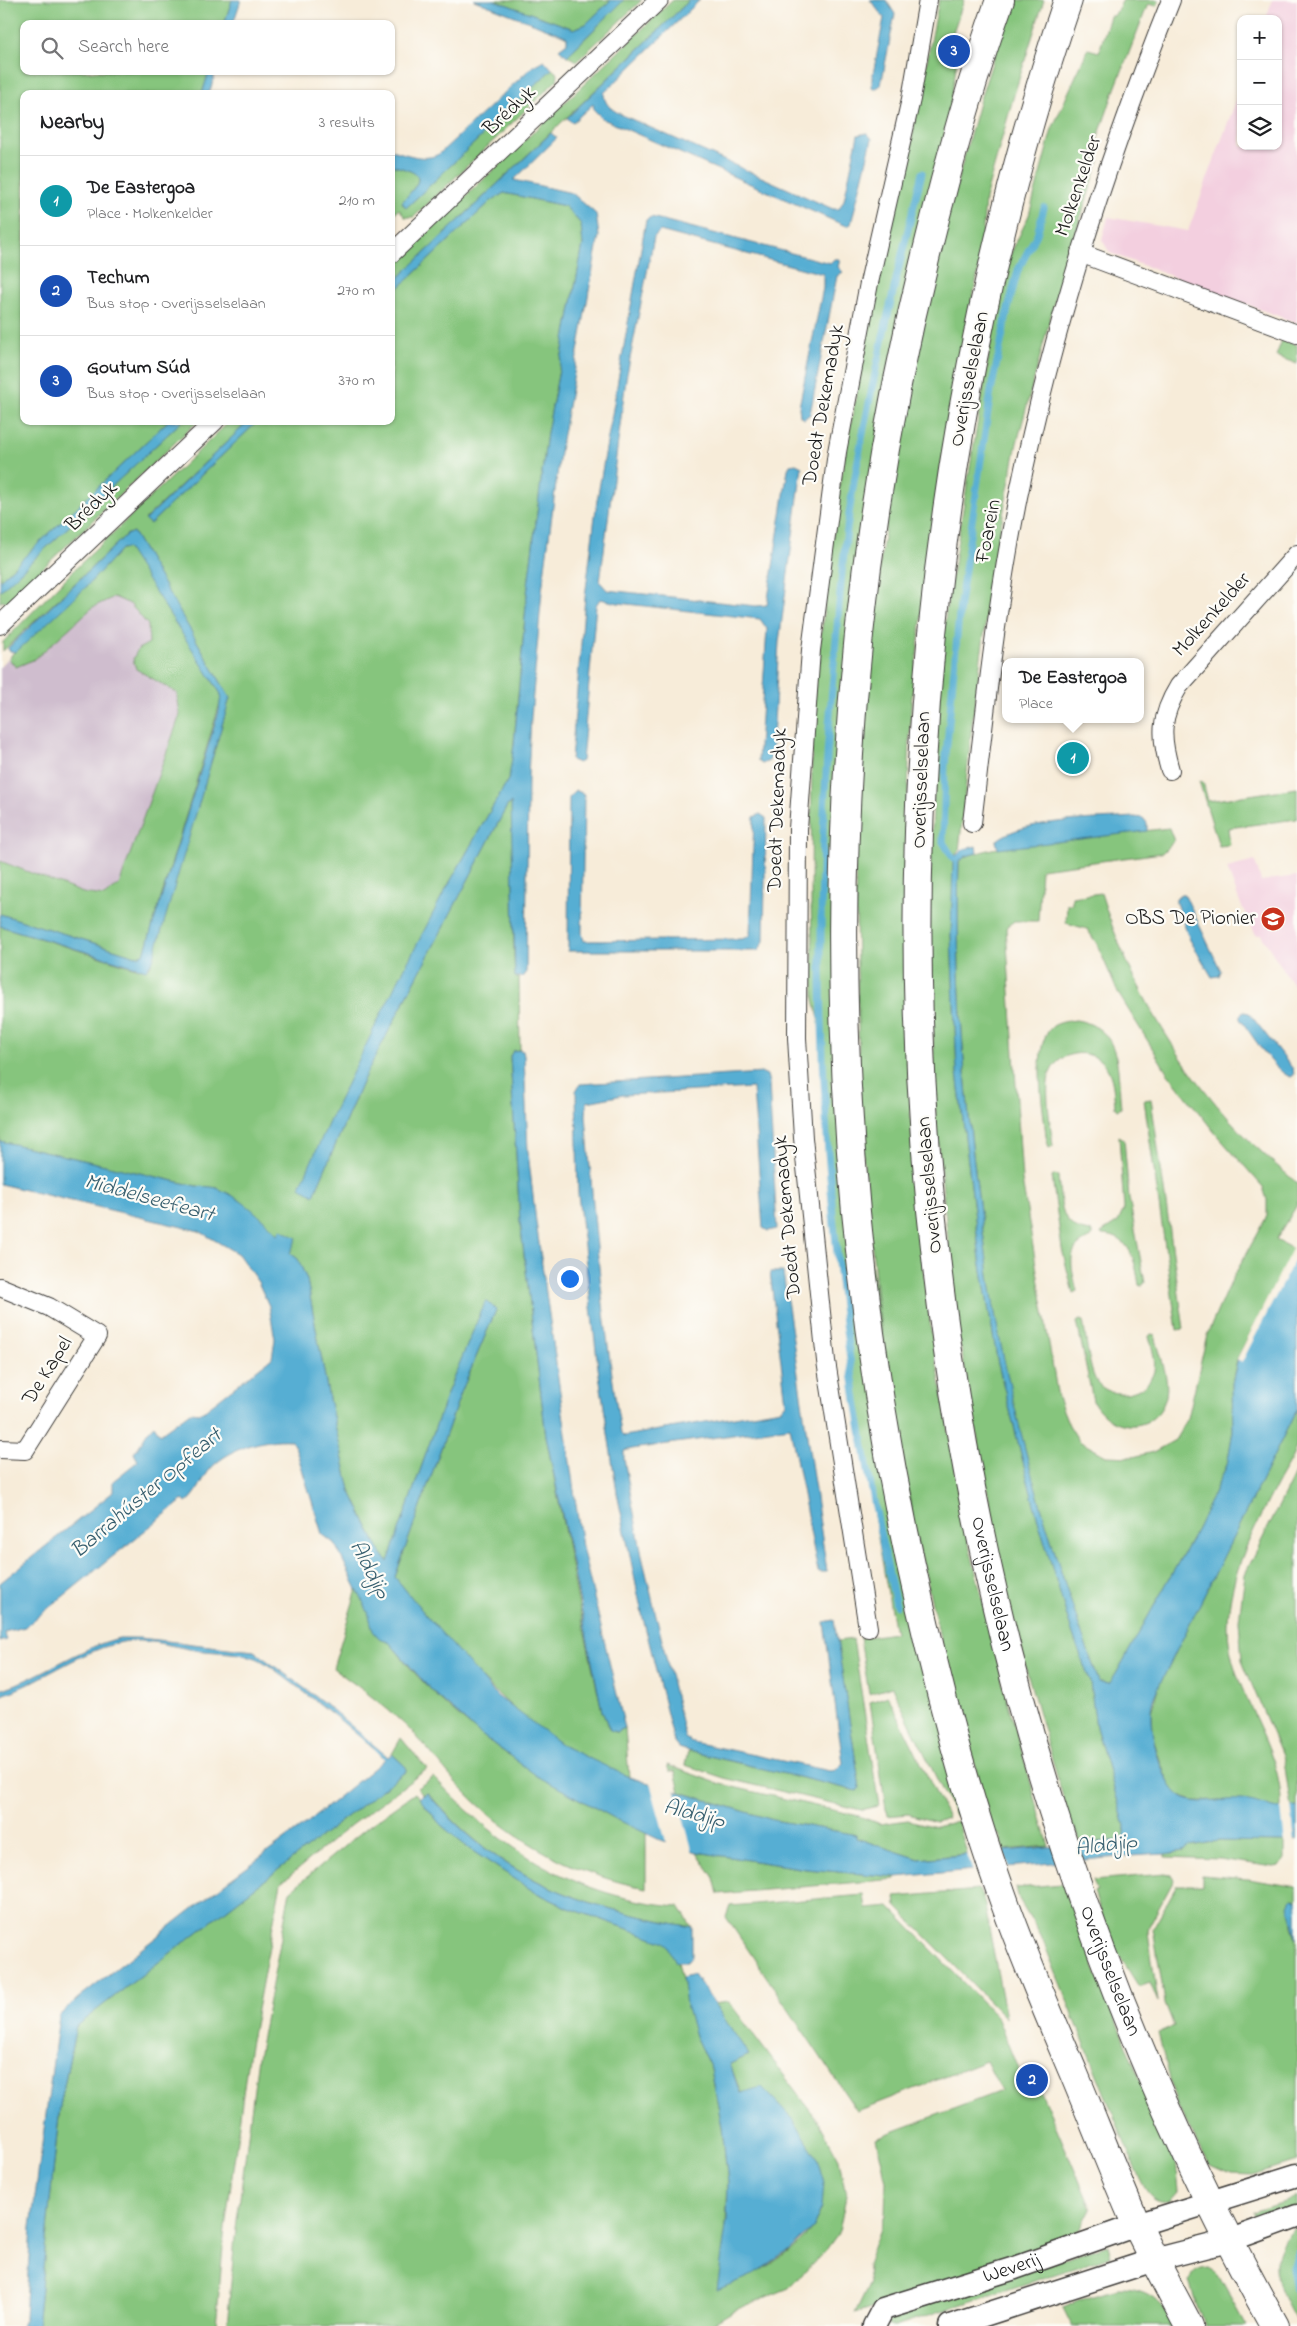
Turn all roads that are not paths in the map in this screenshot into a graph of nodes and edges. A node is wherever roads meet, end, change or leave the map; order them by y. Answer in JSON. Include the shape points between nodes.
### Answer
{"nodes":[{"id":1,"x":659,"y":0,"type":"edge"},
{"id":2,"x":928,"y":0,"type":"edge"},
{"id":3,"x":1000,"y":0,"type":"edge"},
{"id":4,"x":1068,"y":0,"type":"edge"},
{"id":5,"x":1170,"y":0,"type":"edge"},
{"id":6,"x":395,"y":250,"type":"edge"},
{"id":7,"x":1080,"y":253,"type":"junction"},
{"id":8,"x":1297,"y":334,"type":"edge"},
{"id":9,"x":211,"y":425,"type":"edge"},
{"id":10,"x":1297,"y":554,"type":"edge"},
{"id":11,"x":0,"y":625,"type":"edge"},
{"id":12,"x":1170,"y":770,"type":"dead end"},
{"id":13,"x":972,"y":823,"type":"dead end"},
{"id":14,"x":0,"y":1287,"type":"edge"},
{"id":15,"x":0,"y":1449,"type":"edge"},
{"id":16,"x":868,"y":1628,"type":"dead end"},
{"id":17,"x":1297,"y":2175,"type":"edge"},
{"id":18,"x":1209,"y":2202,"type":"junction"},
{"id":19,"x":1297,"y":2216,"type":"edge"},
{"id":20,"x":1137,"y":2225,"type":"junction"},
{"id":21,"x":1228,"y":2241,"type":"junction"},
{"id":22,"x":1154,"y":2260,"type":"junction"},
{"id":23,"x":879,"y":2318,"type":"edge"},
{"id":24,"x":950,"y":2326,"type":"edge"},
{"id":25,"x":1189,"y":2326,"type":"edge"},
{"id":26,"x":1275,"y":2326,"type":"edge"}],
"edges":[{"from":1,"to":6,"type":"street","name":"Brédyk"},
{"from":2,"to":16,"type":"street","name":"Doedt Dekemadyk","via":[[910,108],[870,283],[837,452],[810,650],[798,829],[797,1038],[803,1138],[826,1360]]},
{"from":3,"to":20,"type":"main road","via":[[968,96],[935,217],[890,413],[874,507],[852,692],[843,905],[843,1030],[848,1126],[858,1248],[882,1422],[930,1649],[1003,1900]]},
{"from":4,"to":18,"type":"main road","name":"Overijsselselaan","via":[[1006,211],[961,418],[945,524],[930,649],[923,752],[918,1028],[924,1124],[931,1220],[946,1337],[981,1536],[1019,1697],[1081,1893],[1134,2032]]},
{"from":5,"to":7,"type":"street","name":"Molkenkelder","via":[[1136,87]]},
{"from":7,"to":8,"type":"street","name":"Molkenkelder"},
{"from":7,"to":13,"type":"street","name":"Foarein","via":[[1049,365],[1018,499],[990,662]]},
{"from":9,"to":11,"type":"street","name":"Brédyk"},
{"from":10,"to":12,"type":"street","name":"Molkenkelder","via":[[1172,697],[1163,727]]},
{"from":14,"to":15,"type":"street","name":"De Kapel","via":[[49,1307],[97,1336],[25,1450]]},
{"from":17,"to":18,"type":"street","name":"Weverij"},
{"from":18,"to":20,"type":"street","name":"Weverij"},
{"from":18,"to":21,"type":"main road","name":"Overijsselselaan"},
{"from":19,"to":21,"type":"street","name":"Weverij"},
{"from":20,"to":22,"type":"main road"},
{"from":20,"to":23,"type":"street","name":"Weverij"},
{"from":21,"to":22,"type":"street","name":"Weverij"},
{"from":21,"to":26,"type":"main road","name":"Overijsselselaan"},
{"from":22,"to":24,"type":"street","name":"Weverij"},
{"from":22,"to":25,"type":"main road"}]}
